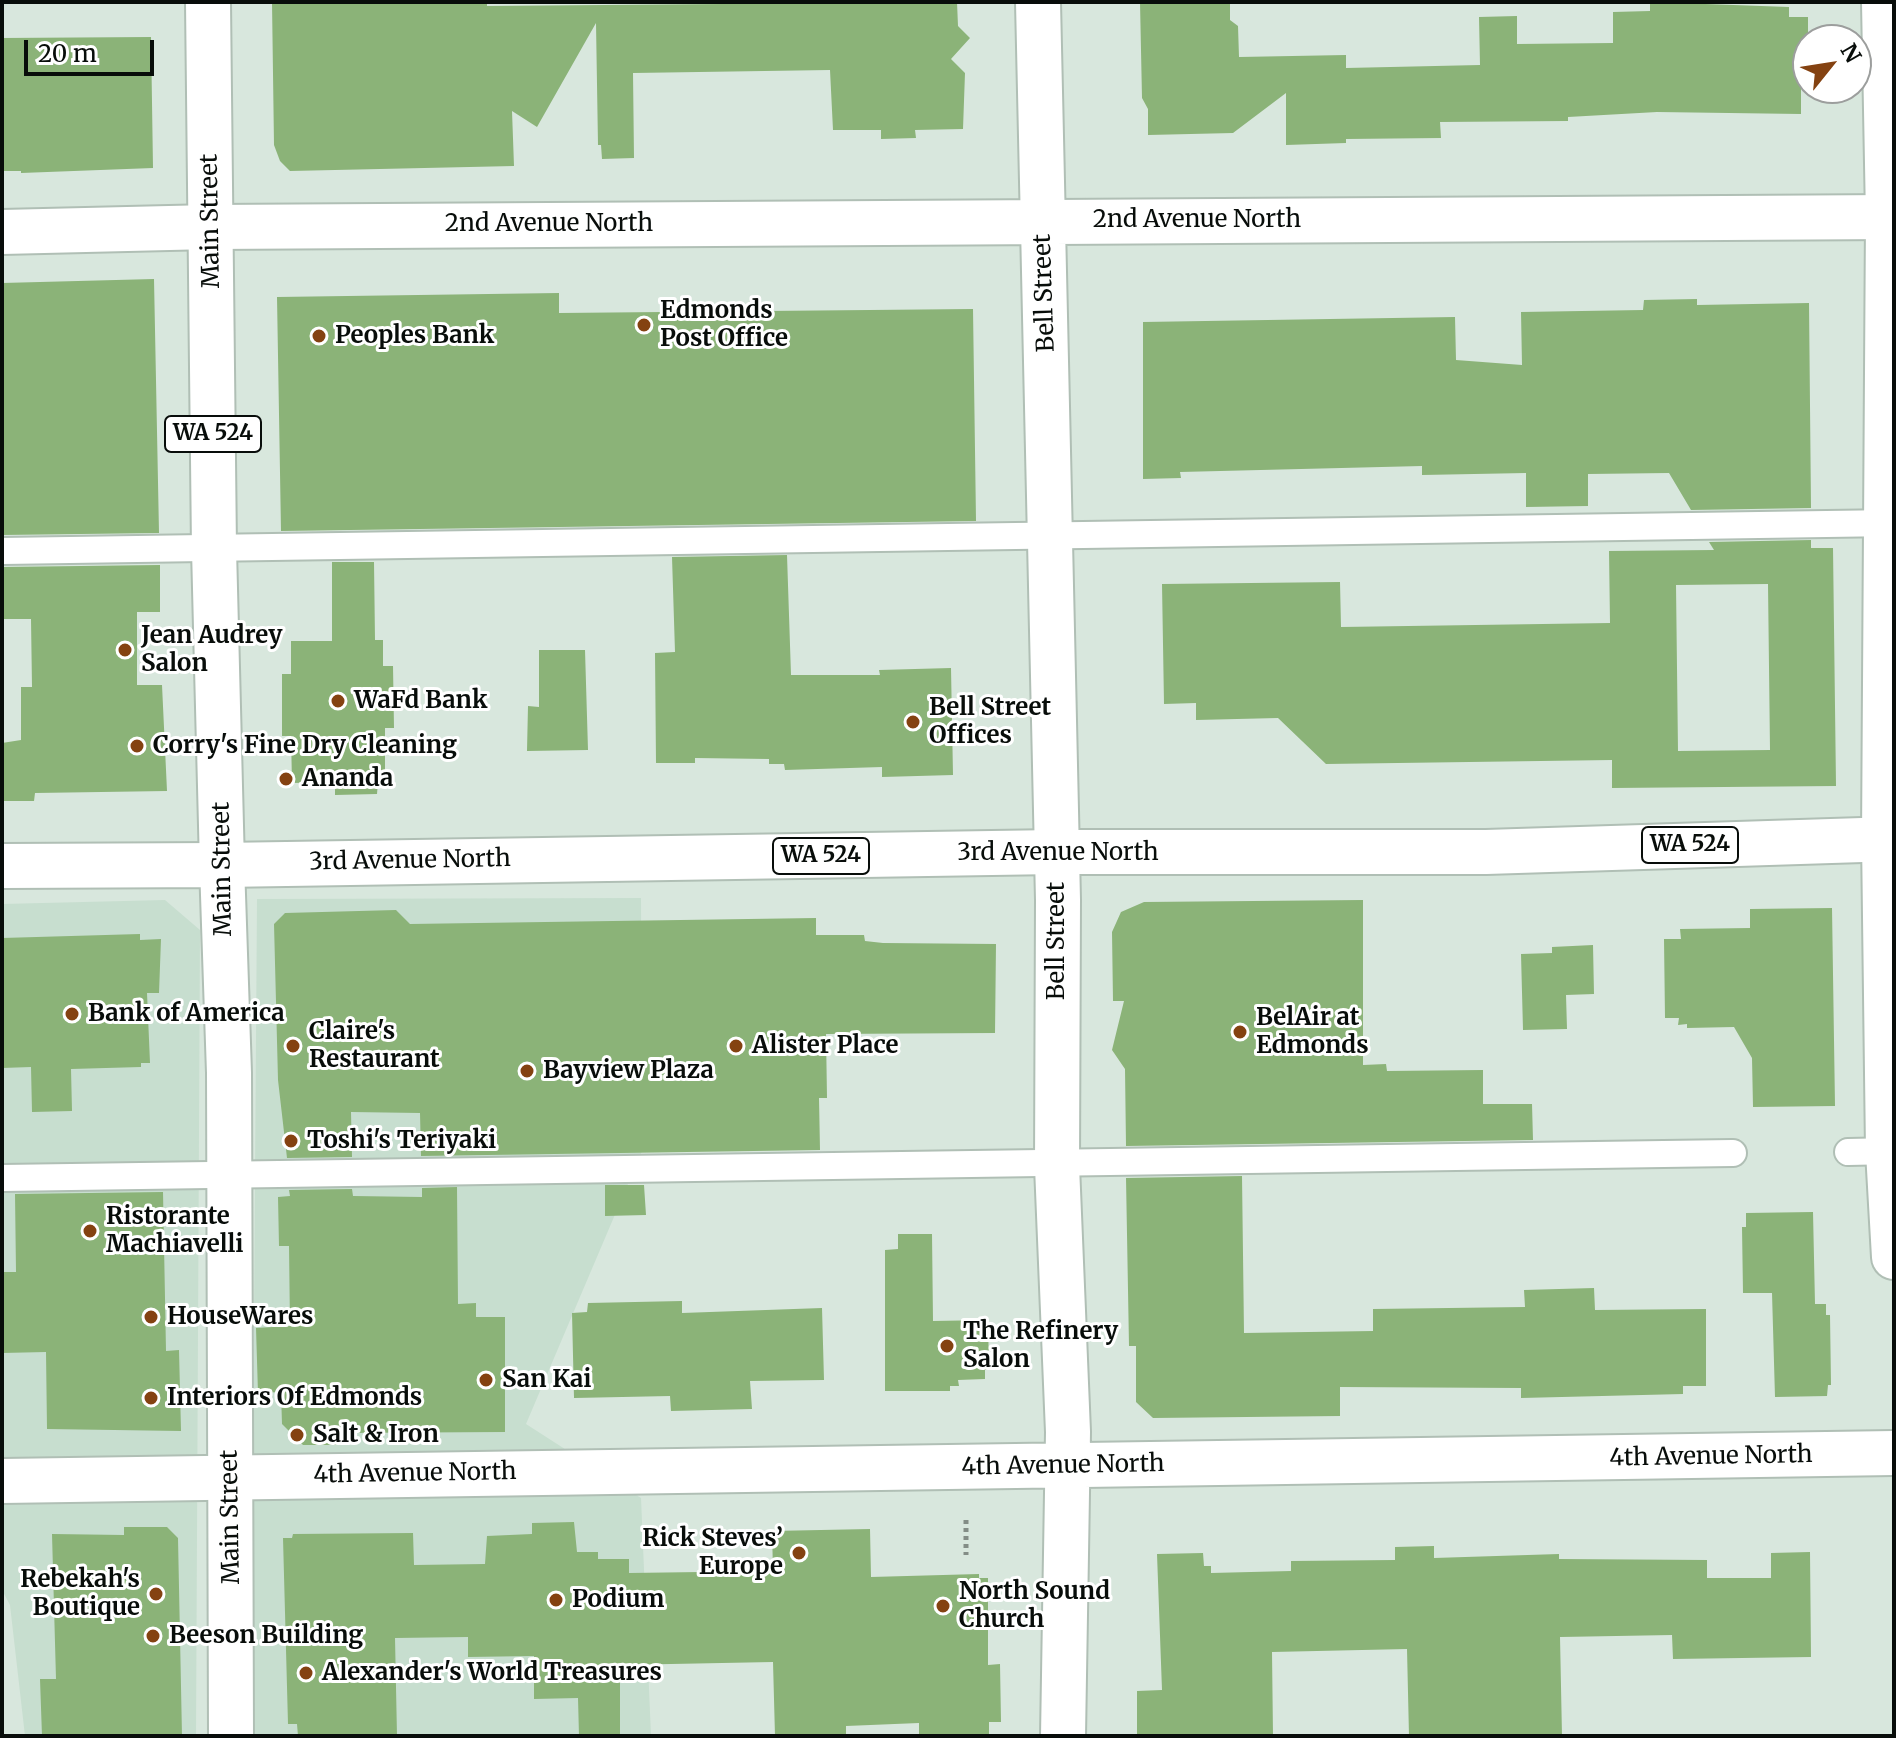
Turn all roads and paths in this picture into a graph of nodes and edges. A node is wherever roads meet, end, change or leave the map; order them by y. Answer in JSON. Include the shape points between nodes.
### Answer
{"nodes":[{"id":1,"x":208,"y":2,"type":"edge"},
{"id":2,"x":1038,"y":2,"type":"edge"},
{"id":3,"x":1884,"y":2,"type":"edge"},
{"id":4,"x":1891,"y":217,"type":"edge"},
{"id":5,"x":1043,"y":220,"type":"junction"},
{"id":6,"x":211,"y":227,"type":"junction"},
{"id":7,"x":2,"y":232,"type":"edge"},
{"id":8,"x":1890,"y":523,"type":"edge"},
{"id":9,"x":1049,"y":536,"type":"junction"},
{"id":10,"x":214,"y":549,"type":"junction"},
{"id":11,"x":2,"y":551,"type":"edge"},
{"id":12,"x":1889,"y":839,"type":"edge"},
{"id":13,"x":1056,"y":852,"type":"junction"},
{"id":14,"x":222,"y":865,"type":"junction"},
{"id":15,"x":2,"y":866,"type":"edge"},
{"id":16,"x":1876,"y":1151,"type":"edge"},
{"id":17,"x":1733,"y":1153,"type":"dead end"},
{"id":18,"x":1057,"y":1166,"type":"junction"},
{"id":19,"x":227,"y":1175,"type":"junction"},
{"id":20,"x":2,"y":1178,"type":"edge"},
{"id":21,"x":1894,"y":1257,"type":"edge"},
{"id":22,"x":1894,"y":1453,"type":"edge"},
{"id":23,"x":1068,"y":1466,"type":"junction"},
{"id":24,"x":231,"y":1478,"type":"junction"},
{"id":25,"x":2,"y":1481,"type":"edge"},
{"id":26,"x":966,"y":1520,"type":"dead end"},
{"id":27,"x":966,"y":1555,"type":"dead end"},
{"id":28,"x":231,"y":1736,"type":"edge"},
{"id":29,"x":1063,"y":1736,"type":"edge"}],
"edges":[{"from":1,"to":6,"type":"street","name":"Main Street","number":"WA 524"},
{"from":2,"to":5,"type":"street","name":"Bell Street"},
{"from":3,"to":4,"type":"street"},
{"from":4,"to":5,"type":"street","name":"2nd Avenue North"},
{"from":4,"to":8,"type":"street"},
{"from":5,"to":6,"type":"street","name":"2nd Avenue North"},
{"from":5,"to":9,"type":"street","name":"Bell Street"},
{"from":6,"to":7,"type":"street","name":"2nd Avenue North"},
{"from":6,"to":10,"type":"street","name":"Main Street","number":"WA 524"},
{"from":8,"to":9,"type":"lane"},
{"from":8,"to":12,"type":"street"},
{"from":9,"to":10,"type":"lane"},
{"from":9,"to":13,"type":"street","name":"Bell Street"},
{"from":10,"to":11,"type":"lane"},
{"from":10,"to":14,"type":"street","name":"Main Street","number":"WA 524"},
{"from":12,"to":13,"type":"street","name":"3rd Avenue North","number":"WA 524","via":[[1486,852]]},
{"from":12,"to":16,"type":"street"},
{"from":13,"to":14,"type":"street","name":"3rd Avenue North","number":"WA 524"},
{"from":13,"to":18,"type":"street","name":"Bell Street"},
{"from":14,"to":15,"type":"street","name":"3rd Avenue North"},
{"from":14,"to":19,"type":"street","name":"Main Street"},
{"from":16,"to":21,"type":"street"},
{"from":17,"to":18,"type":"lane"},
{"from":18,"to":19,"type":"lane"},
{"from":18,"to":23,"type":"street","name":"Bell Street"},
{"from":19,"to":20,"type":"lane"},
{"from":19,"to":24,"type":"street","name":"Main Street"},
{"from":22,"to":23,"type":"street","name":"4th Avenue North"},
{"from":23,"to":24,"type":"street","name":"4th Avenue North"},
{"from":23,"to":29,"type":"street","name":"Bell Street"},
{"from":24,"to":25,"type":"street","name":"4th Avenue North"},
{"from":24,"to":28,"type":"street","name":"Main Street"},
{"from":26,"to":27,"type":"path"}]}
